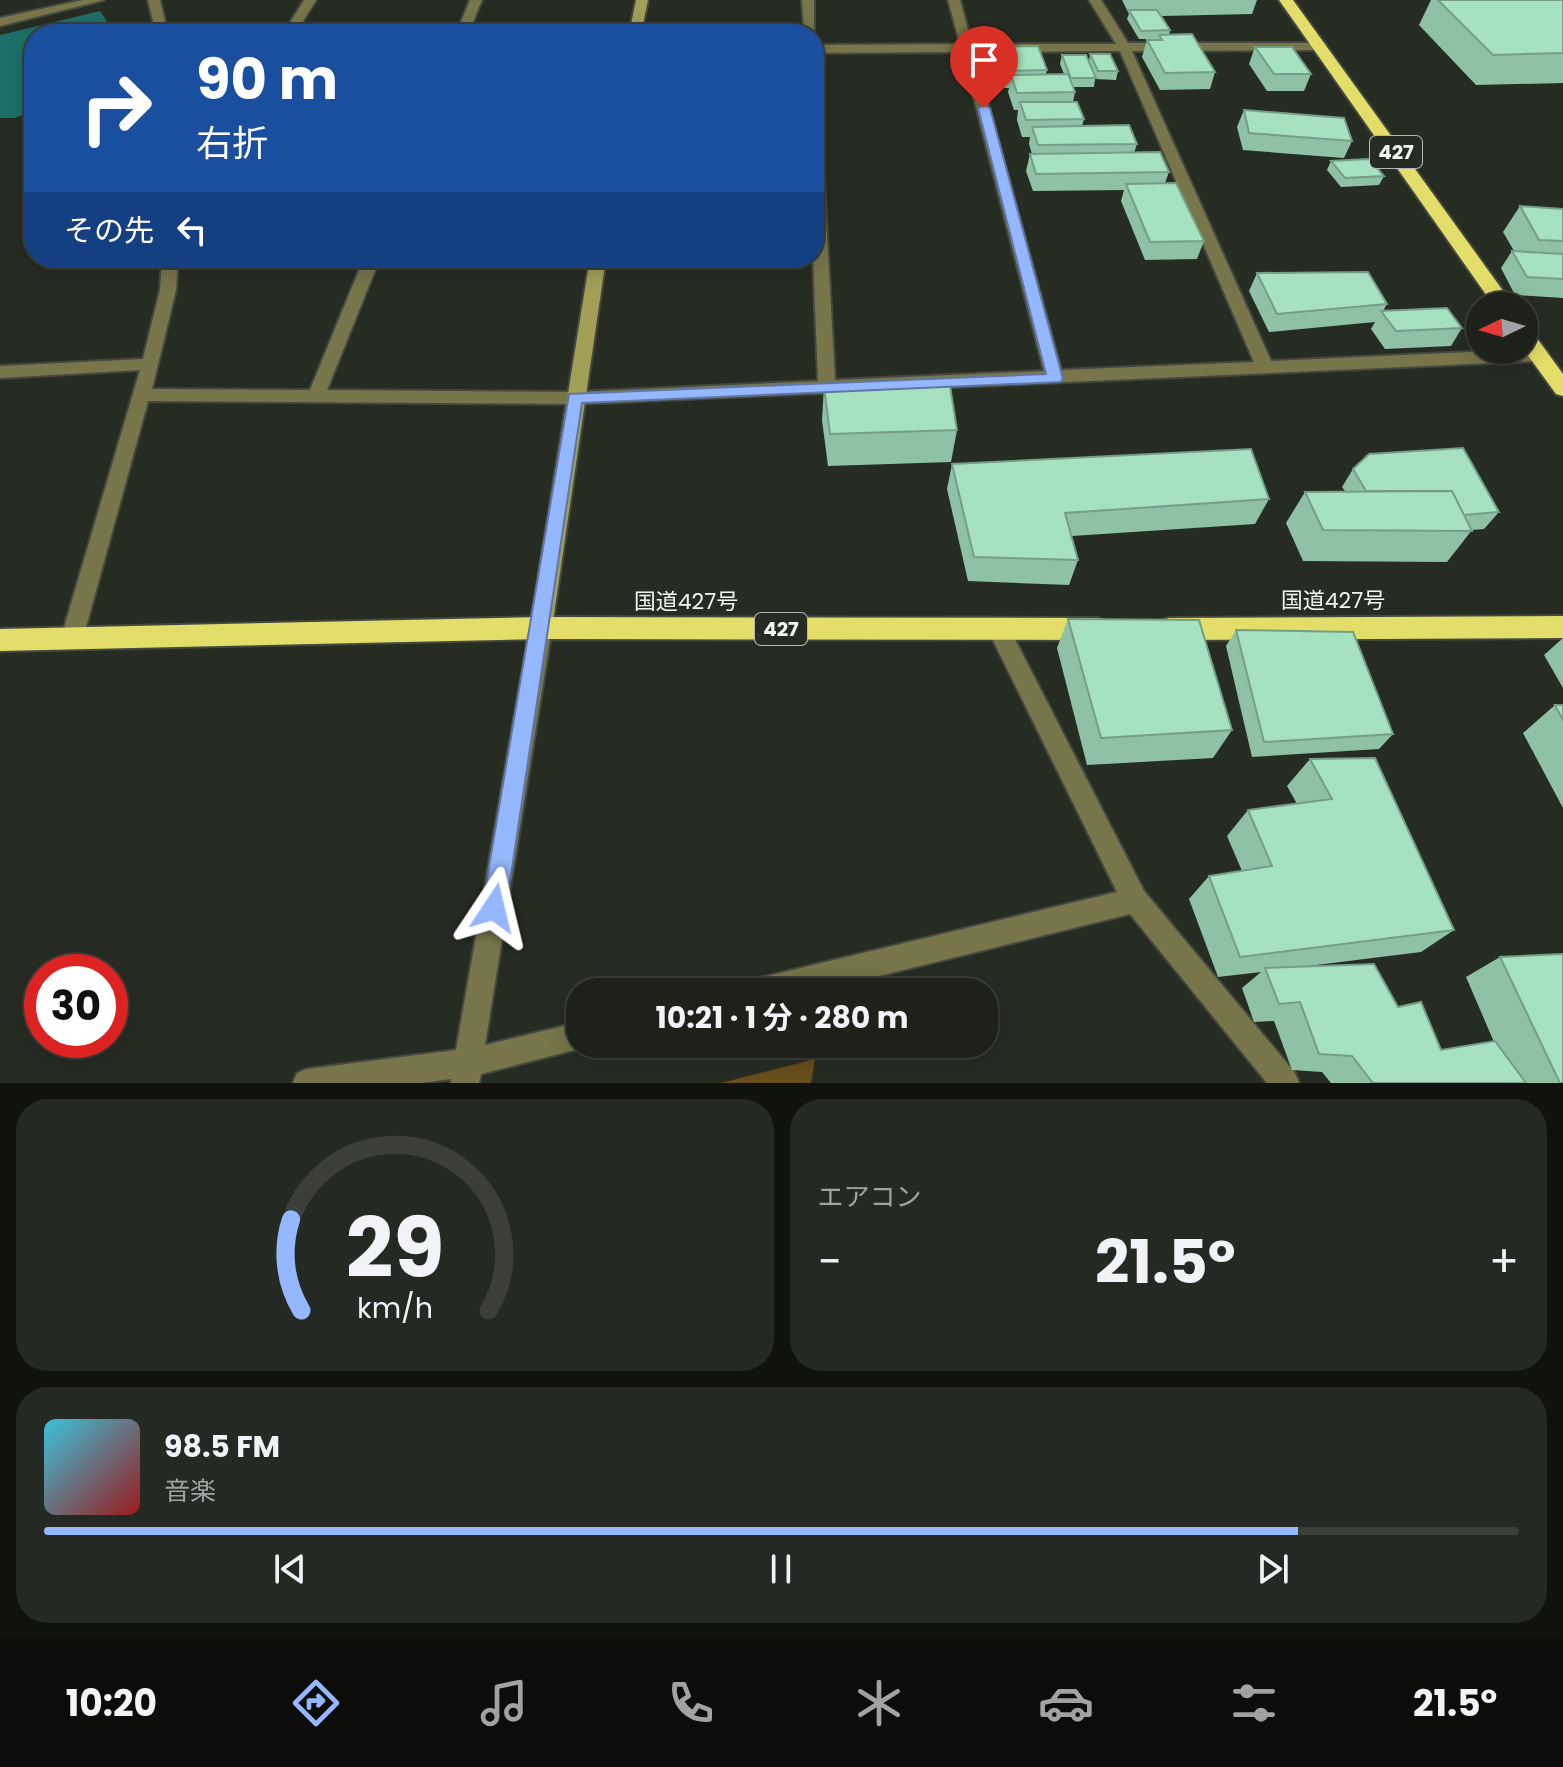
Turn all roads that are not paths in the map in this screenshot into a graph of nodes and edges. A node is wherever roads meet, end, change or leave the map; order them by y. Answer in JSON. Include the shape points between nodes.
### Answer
{"nodes":[{"id":1,"x":98,"y":0,"type":"edge"},
{"id":2,"x":154,"y":0,"type":"edge"},
{"id":3,"x":310,"y":0,"type":"edge"},
{"id":4,"x":476,"y":0,"type":"edge"},
{"id":5,"x":642,"y":0,"type":"edge"},
{"id":6,"x":808,"y":0,"type":"edge"},
{"id":7,"x":954,"y":0,"type":"edge"},
{"id":8,"x":1095,"y":0,"type":"edge"},
{"id":9,"x":1286,"y":0,"type":"edge"},
{"id":10,"x":0,"y":22,"type":"edge"},
{"id":11,"x":160,"y":24,"type":"edge"},
{"id":12,"x":295,"y":24,"type":"edge"},
{"id":13,"x":466,"y":24,"type":"edge"},
{"id":14,"x":637,"y":24,"type":"edge"},
{"id":15,"x":809,"y":24,"type":"edge"},
{"id":16,"x":1320,"y":46,"type":"junction"},
{"id":17,"x":969,"y":48,"type":"junction"},
{"id":18,"x":1125,"y":48,"type":"junction"},
{"id":19,"x":824,"y":49,"type":"edge"},
{"id":20,"x":169,"y":268,"type":"edge"},
{"id":21,"x":368,"y":268,"type":"edge"},
{"id":22,"x":596,"y":268,"type":"edge"},
{"id":23,"x":821,"y":268,"type":"edge"},
{"id":24,"x":1494,"y":292,"type":"edge"},
{"id":25,"x":1539,"y":355,"type":"joint"},
{"id":26,"x":150,"y":364,"type":"junction"},
{"id":27,"x":1265,"y":368,"type":"junction"},
{"id":28,"x":0,"y":372,"type":"edge"},
{"id":29,"x":1055,"y":379,"type":"junction"},
{"id":30,"x":827,"y":387,"type":"junction"},
{"id":31,"x":1563,"y":389,"type":"edge"},
{"id":32,"x":317,"y":394,"type":"junction"},
{"id":33,"x":142,"y":395,"type":"junction"},
{"id":34,"x":575,"y":398,"type":"junction"},
{"id":35,"x":1563,"y":627,"type":"edge"},
{"id":36,"x":541,"y":628,"type":"junction"},
{"id":37,"x":999,"y":630,"type":"junction"},
{"id":38,"x":72,"y":638,"type":"junction"},
{"id":39,"x":0,"y":640,"type":"edge"},
{"id":40,"x":1135,"y":900,"type":"junction"},
{"id":41,"x":816,"y":978,"type":"edge"},
{"id":42,"x":566,"y":1041,"type":"edge"},
{"id":43,"x":466,"y":1073,"type":"edge"},
{"id":44,"x":307,"y":1083,"type":"edge"},
{"id":45,"x":1285,"y":1083,"type":"edge"}],
"edges":[{"from":1,"to":10,"type":"street"},
{"from":2,"to":11,"type":"street"},
{"from":3,"to":12,"type":"street"},
{"from":4,"to":13,"type":"street"},
{"from":5,"to":14,"type":"street"},
{"from":6,"to":15,"type":"street"},
{"from":7,"to":17,"type":"street"},
{"from":8,"to":18,"type":"street"},
{"from":9,"to":16,"type":"highway","number":"427"},
{"from":16,"to":18,"type":"street"},
{"from":16,"to":24,"type":"highway","number":"427"},
{"from":17,"to":18,"type":"street"},
{"from":17,"to":19,"type":"street"},
{"from":17,"to":29,"type":"street"},
{"from":18,"to":27,"type":"street"},
{"from":20,"to":26,"type":"street"},
{"from":21,"to":32,"type":"street"},
{"from":22,"to":34,"type":"street"},
{"from":23,"to":30,"type":"street"},
{"from":25,"to":27,"type":"street"},
{"from":25,"to":31,"type":"highway"},
{"from":26,"to":28,"type":"street"},
{"from":26,"to":33,"type":"street"},
{"from":27,"to":29,"type":"street"},
{"from":29,"to":30,"type":"street"},
{"from":30,"to":34,"type":"street"},
{"from":32,"to":33,"type":"street"},
{"from":32,"to":34,"type":"street"},
{"from":33,"to":38,"type":"street"},
{"from":34,"to":36,"type":"street"},
{"from":35,"to":37,"type":"highway","name":"国道427号","number":"427"},
{"from":36,"to":37,"type":"highway","name":"国道427号","number":"427"},
{"from":36,"to":38,"type":"highway","name":"国道427号","number":"427"},
{"from":36,"to":43,"type":"street"},
{"from":37,"to":40,"type":"street"},
{"from":38,"to":39,"type":"highway","name":"国道427号","number":"427"},
{"from":40,"to":41,"type":"street"},
{"from":40,"to":45,"type":"street"},
{"from":42,"to":43,"type":"street"},
{"from":43,"to":44,"type":"street"}]}
